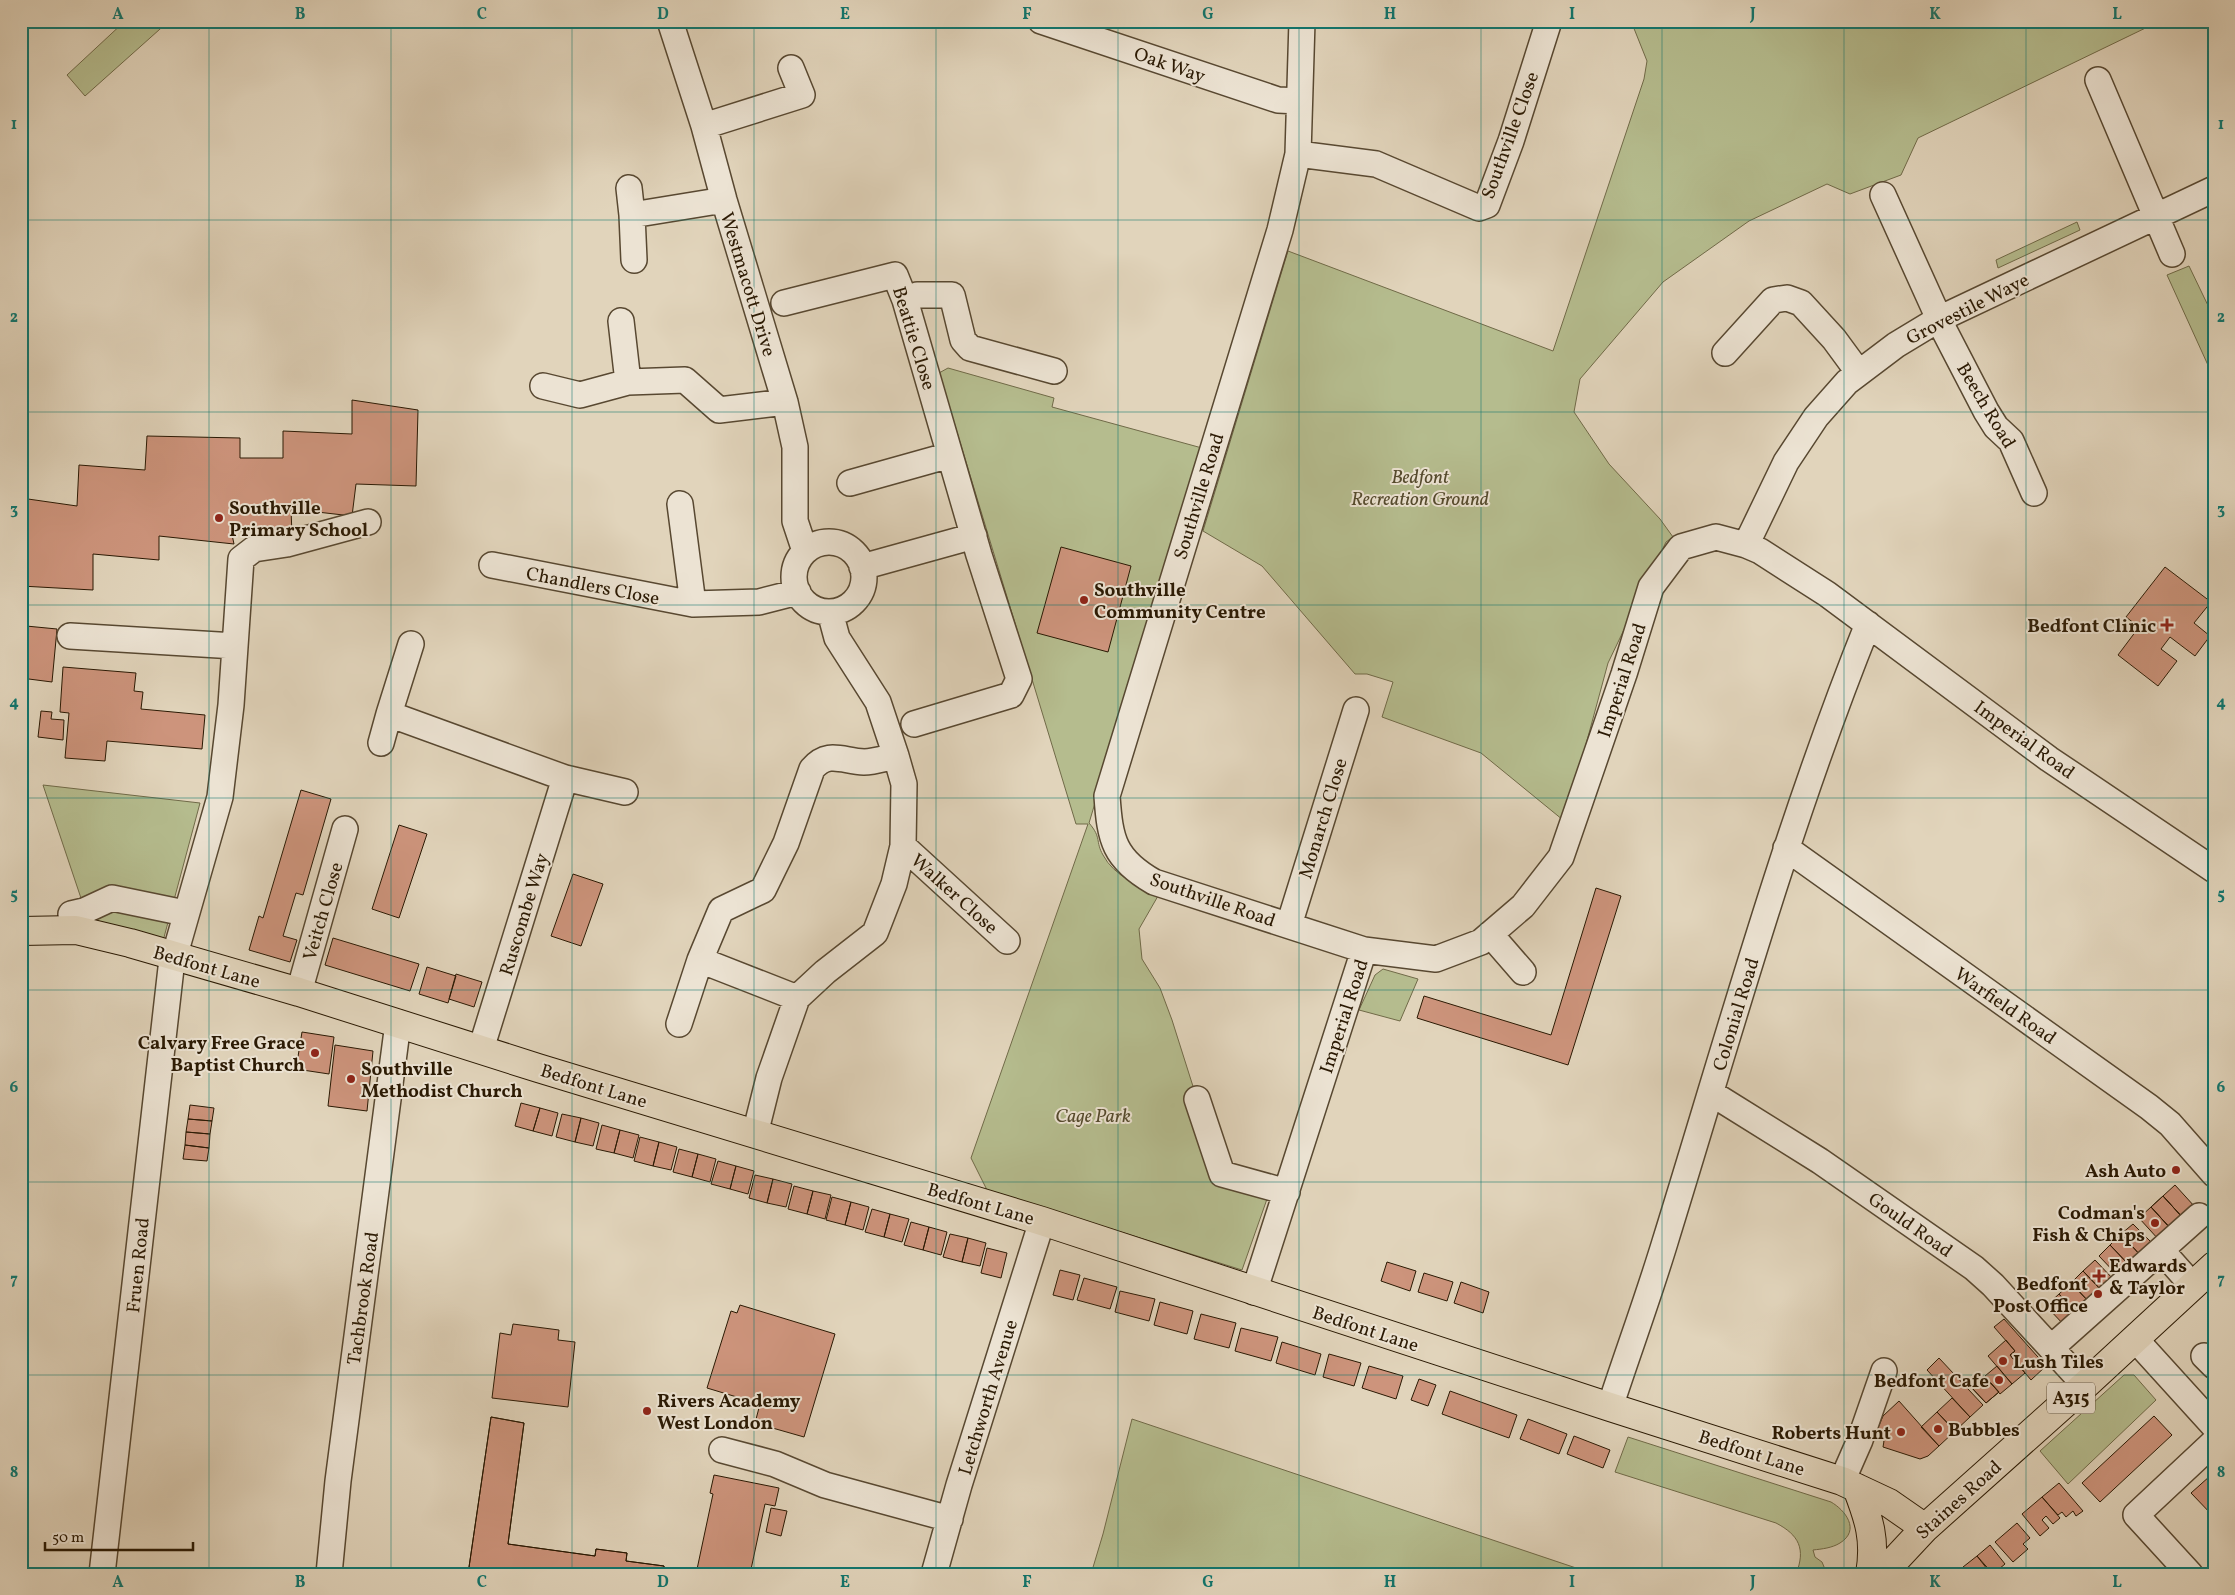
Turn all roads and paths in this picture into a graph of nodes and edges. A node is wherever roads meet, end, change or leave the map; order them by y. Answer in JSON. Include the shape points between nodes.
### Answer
{"nodes":[{"id":1,"x":670,"y":21,"type":"edge"},
{"id":2,"x":1041,"y":21,"type":"edge"},
{"id":3,"x":1302,"y":21,"type":"edge"},
{"id":4,"x":1549,"y":21,"type":"edge"},
{"id":5,"x":791,"y":68,"type":"dead end"},
{"id":6,"x":2098,"y":80,"type":"dead end"},
{"id":7,"x":1300,"y":102,"type":"junction"},
{"id":8,"x":704,"y":126,"type":"junction"},
{"id":9,"x":1298,"y":154,"type":"junction"},
{"id":10,"x":629,"y":188,"type":"dead end"},
{"id":11,"x":2214,"y":189,"type":"edge"},
{"id":12,"x":1883,"y":195,"type":"dead end"},
{"id":13,"x":724,"y":200,"type":"junction"},
{"id":14,"x":632,"y":215,"type":"junction"},
{"id":15,"x":2156,"y":216,"type":"junction"},
{"id":16,"x":2172,"y":254,"type":"dead end"},
{"id":17,"x":634,"y":260,"type":"dead end"},
{"id":18,"x":905,"y":300,"type":"junction"},
{"id":19,"x":784,"y":303,"type":"dead end"},
{"id":20,"x":1939,"y":319,"type":"junction"},
{"id":21,"x":621,"y":321,"type":"dead end"},
{"id":22,"x":1725,"y":353,"type":"dead end"},
{"id":23,"x":1054,"y":371,"type":"dead end"},
{"id":24,"x":1858,"y":374,"type":"junction"},
{"id":25,"x":628,"y":382,"type":"junction"},
{"id":26,"x":543,"y":386,"type":"dead end"},
{"id":27,"x":785,"y":402,"type":"junction"},
{"id":28,"x":950,"y":455,"type":"junction"},
{"id":29,"x":850,"y":482,"type":"dead end"},
{"id":30,"x":2034,"y":492,"type":"dead end"},
{"id":31,"x":680,"y":504,"type":"dead end"},
{"id":32,"x":368,"y":522,"type":"dead end"},
{"id":33,"x":974,"y":536,"type":"junction"},
{"id":34,"x":1746,"y":545,"type":"junction"},
{"id":35,"x":805,"y":551,"type":"junction"},
{"id":36,"x":492,"y":565,"type":"dead end"},
{"id":37,"x":862,"y":567,"type":"junction"},
{"id":38,"x":798,"y":592,"type":"junction"},
{"id":39,"x":693,"y":604,"type":"junction"},
{"id":40,"x":830,"y":612,"type":"junction"},
{"id":41,"x":1868,"y":624,"type":"junction"},
{"id":42,"x":70,"y":636,"type":"dead end"},
{"id":43,"x":411,"y":644,"type":"dead end"},
{"id":44,"x":235,"y":646,"type":"junction"},
{"id":45,"x":1356,"y":710,"type":"dead end"},
{"id":46,"x":389,"y":714,"type":"junction"},
{"id":47,"x":914,"y":724,"type":"dead end"},
{"id":48,"x":381,"y":743,"type":"dead end"},
{"id":49,"x":896,"y":756,"type":"junction"},
{"id":50,"x":565,"y":778,"type":"junction"},
{"id":51,"x":625,"y":792,"type":"dead end"},
{"id":52,"x":345,"y":829,"type":"dead end"},
{"id":53,"x":903,"y":846,"type":"junction"},
{"id":54,"x":1786,"y":848,"type":"junction"},
{"id":55,"x":2214,"y":870,"type":"edge"},
{"id":56,"x":175,"y":911,"type":"dead end"},
{"id":57,"x":1289,"y":925,"type":"junction"},
{"id":58,"x":76,"y":930,"type":"junction"},
{"id":59,"x":21,"y":931,"type":"edge"},
{"id":60,"x":1490,"y":934,"type":"junction"},
{"id":61,"x":1007,"y":941,"type":"dead end"},
{"id":62,"x":1364,"y":950,"type":"junction"},
{"id":63,"x":173,"y":957,"type":"junction"},
{"id":64,"x":700,"y":960,"type":"junction"},
{"id":65,"x":1523,"y":972,"type":"dead end"},
{"id":66,"x":299,"y":992,"type":"junction"},
{"id":67,"x":797,"y":998,"type":"junction"},
{"id":68,"x":398,"y":1023,"type":"junction"},
{"id":69,"x":679,"y":1024,"type":"dead end"},
{"id":70,"x":481,"y":1049,"type":"junction"},
{"id":71,"x":1711,"y":1094,"type":"junction"},
{"id":72,"x":1197,"y":1098,"type":"dead end"},
{"id":73,"x":755,"y":1134,"type":"junction"},
{"id":74,"x":2214,"y":1174,"type":"edge"},
{"id":75,"x":1287,"y":1192,"type":"junction"},
{"id":76,"x":2199,"y":1216,"type":"dead end"},
{"id":77,"x":1042,"y":1221,"type":"junction"},
{"id":78,"x":2160,"y":1250,"type":"junction"},
{"id":79,"x":2214,"y":1266,"type":"edge"},
{"id":80,"x":2193,"y":1286,"type":"junction"},
{"id":81,"x":1254,"y":1292,"type":"junction"},
{"id":82,"x":2135,"y":1339,"type":"junction"},
{"id":83,"x":2052,"y":1348,"type":"junction"},
{"id":84,"x":1884,"y":1371,"type":"dead end"},
{"id":85,"x":2085,"y":1385,"type":"junction"},
{"id":86,"x":1610,"y":1407,"type":"junction"},
{"id":87,"x":2214,"y":1426,"type":"edge"},
{"id":88,"x":2214,"y":1442,"type":"edge"},
{"id":89,"x":722,"y":1450,"type":"dead end"},
{"id":90,"x":1849,"y":1484,"type":"junction"},
{"id":91,"x":950,"y":1519,"type":"junction"},
{"id":92,"x":1926,"y":1528,"type":"junction"},
{"id":93,"x":102,"y":1574,"type":"edge"},
{"id":94,"x":329,"y":1574,"type":"edge"},
{"id":95,"x":934,"y":1574,"type":"edge"},
{"id":96,"x":1870,"y":1574,"type":"edge"},
{"id":97,"x":1882,"y":1574,"type":"edge"},
{"id":98,"x":2190,"y":1574,"type":"edge"}],
"edges":[{"from":1,"to":8,"type":"street","name":"Westmacott Drive"},
{"from":2,"to":7,"type":"street","name":"Oak Way","via":[[1278,100]]},
{"from":3,"to":7,"type":"street","name":"Southville Road"},
{"from":4,"to":9,"type":"street","name":"Southville Close","via":[[1511,141],[1486,205],[1479,208],[1376,164]]},
{"from":5,"to":8,"type":"street","via":[[802,96]]},
{"from":6,"to":15,"type":"street"},
{"from":7,"to":9,"type":"street","name":"Southville Road"},
{"from":8,"to":13,"type":"street","name":"Westmacott Drive"},
{"from":9,"to":57,"type":"street","name":"Southville Road","via":[[1280,230],[1108,796],[1109,829],[1119,852],[1135,871],[1154,882]]},
{"from":10,"to":14,"type":"street"},
{"from":11,"to":15,"type":"street","name":"Grovestile Waye"},
{"from":12,"to":20,"type":"street","name":"Beech Road"},
{"from":13,"to":14,"type":"street"},
{"from":13,"to":27,"type":"street","name":"Westmacott Drive"},
{"from":14,"to":17,"type":"street"},
{"from":15,"to":16,"type":"street"},
{"from":15,"to":20,"type":"street","name":"Grovestile Waye"},
{"from":18,"to":19,"type":"street","name":"Beattie Close","via":[[895,275]]},
{"from":18,"to":23,"type":"street","via":[[917,295],[952,295],[963,340],[970,348]]},
{"from":18,"to":28,"type":"street","name":"Beattie Close"},
{"from":20,"to":24,"type":"street","name":"Grovestile Waye","via":[[1896,345]]},
{"from":20,"to":30,"type":"street","name":"Beech Road","via":[[1986,411],[2010,441]]},
{"from":21,"to":25,"type":"street"},
{"from":22,"to":24,"type":"street","via":[[1773,300],[1787,298],[1801,303],[1834,340]]},
{"from":24,"to":34,"type":"street","name":"Grovestile Waye","via":[[1846,382],[1816,417],[1786,462]]},
{"from":25,"to":26,"type":"street","via":[[580,395]]},
{"from":25,"to":27,"type":"street","via":[[685,380],[720,410]]},
{"from":27,"to":35,"type":"street","name":"Westmacott Drive","via":[[794,447],[795,521]]},
{"from":28,"to":29,"type":"street"},
{"from":28,"to":33,"type":"street","name":"Beattie Close"},
{"from":31,"to":39,"type":"street"},
{"from":32,"to":44,"type":"street","name":"Fruen Road","via":[[287,544],[254,549],[240,559]]},
{"from":33,"to":37,"type":"street"},
{"from":33,"to":47,"type":"street","name":"Beattie Close","via":[[1019,679],[1011,695]]},
{"from":34,"to":41,"type":"street","name":"Imperial Road","via":[[1760,551]]},
{"from":34,"to":60,"type":"street","name":"Imperial Road","via":[[1716,537],[1681,547],[1651,587],[1561,857],[1523,906]]},
{"from":35,"to":37,"type":"street","via":[[826,542],[838,543],[849,548]]},
{"from":35,"to":38,"type":"street","via":[[795,570],[794,582]]},
{"from":36,"to":39,"type":"street","name":"Chandlers Close"},
{"from":37,"to":40,"type":"street","via":[[864,577],[857,597],[850,605]]},
{"from":38,"to":39,"type":"street","name":"Chandlers Close","via":[[759,602]]},
{"from":38,"to":40,"type":"street","via":[[811,606]]},
{"from":40,"to":49,"type":"street","via":[[837,638],[878,702]]},
{"from":41,"to":54,"type":"street","name":"Colonial Road","via":[[1834,708]]},
{"from":41,"to":55,"type":"street","name":"Imperial Road","via":[[2049,759]]},
{"from":42,"to":44,"type":"street"},
{"from":43,"to":46,"type":"street"},
{"from":44,"to":63,"type":"street","name":"Fruen Road","via":[[220,797]]},
{"from":45,"to":57,"type":"street","name":"Monarch Close"},
{"from":46,"to":48,"type":"street"},
{"from":46,"to":50,"type":"street"},
{"from":49,"to":53,"type":"street","via":[[904,784]]},
{"from":49,"to":64,"type":"street","via":[[865,762],[831,758],[819,760],[812,769],[786,843],[763,890],[721,910]]},
{"from":50,"to":51,"type":"street"},
{"from":50,"to":70,"type":"street","name":"Ruscombe Way"},
{"from":52,"to":66,"type":"street","name":"Veitch Close"},
{"from":53,"to":61,"type":"street","name":"Walker Close"},
{"from":53,"to":67,"type":"street","via":[[894,884],[876,933],[824,972]]},
{"from":54,"to":71,"type":"street","name":"Colonial Road"},
{"from":54,"to":74,"type":"street","name":"Warfield Road","via":[[2149,1107],[2170,1124]]},
{"from":56,"to":58,"type":"street","via":[[112,898],[71,914]]},
{"from":57,"to":62,"type":"street","name":"Southville Road"},
{"from":58,"to":59,"type":"main road","name":"Bedfont Lane"},
{"from":58,"to":63,"type":"main road","name":"Bedfont Lane"},
{"from":60,"to":62,"type":"street","name":"Imperial Road","via":[[1481,942],[1436,959]]},
{"from":60,"to":65,"type":"street"},
{"from":62,"to":75,"type":"street","name":"Imperial Road"},
{"from":63,"to":66,"type":"main road","name":"Bedfont Lane"},
{"from":63,"to":93,"type":"street","name":"Fruen Road"},
{"from":64,"to":67,"type":"street"},
{"from":64,"to":69,"type":"street"},
{"from":66,"to":68,"type":"main road","name":"Bedfont Lane"},
{"from":67,"to":73,"type":"street","via":[[769,1078]]},
{"from":68,"to":70,"type":"main road","name":"Bedfont Lane"},
{"from":68,"to":94,"type":"street","name":"Tachbrook Road","via":[[338,1481]]},
{"from":70,"to":73,"type":"main road","name":"Bedfont Lane"},
{"from":71,"to":83,"type":"street","name":"Gould Road","via":[[1820,1160],[1974,1268]]},
{"from":71,"to":86,"type":"street","name":"Colonial Road"},
{"from":72,"to":75,"type":"street","via":[[1222,1174]]},
{"from":73,"to":77,"type":"main road","name":"Bedfont Lane"},
{"from":75,"to":81,"type":"street","name":"Imperial Road"},
{"from":76,"to":78,"type":"street"},
{"from":77,"to":81,"type":"main road","name":"Bedfont Lane"},
{"from":77,"to":91,"type":"street","name":"Letchworth Avenue"},
{"from":78,"to":80,"type":"street"},
{"from":78,"to":83,"type":"street"},
{"from":79,"to":80,"type":"main road","name":"Staines Road","number":"A315"},
{"from":80,"to":82,"type":"main road","name":"Staines Road","number":"A315"},
{"from":81,"to":86,"type":"main road","name":"Bedfont Lane"},
{"from":82,"to":85,"type":"main road","name":"Staines Road","number":"A315"},
{"from":82,"to":87,"type":"street"},
{"from":83,"to":85,"type":"street","name":"Gould Road"},
{"from":84,"to":90,"type":"street","via":[[1860,1440]]},
{"from":85,"to":92,"type":"main road","name":"Staines Road","number":"A315"},
{"from":86,"to":90,"type":"main road","name":"Bedfont Lane"},
{"from":88,"to":98,"type":"street","via":[[2136,1515]]},
{"from":89,"to":91,"type":"street","via":[[775,1464],[825,1485]]},
{"from":90,"to":92,"type":"main road","name":"Bedfont Lane","via":[[1889,1503]]},
{"from":90,"to":96,"type":"main road","via":[[1867,1514],[1873,1541]]},
{"from":91,"to":95,"type":"street","name":"Letchworth Avenue"},
{"from":92,"to":97,"type":"main road","name":"Staines Road","number":"A315"}]}
